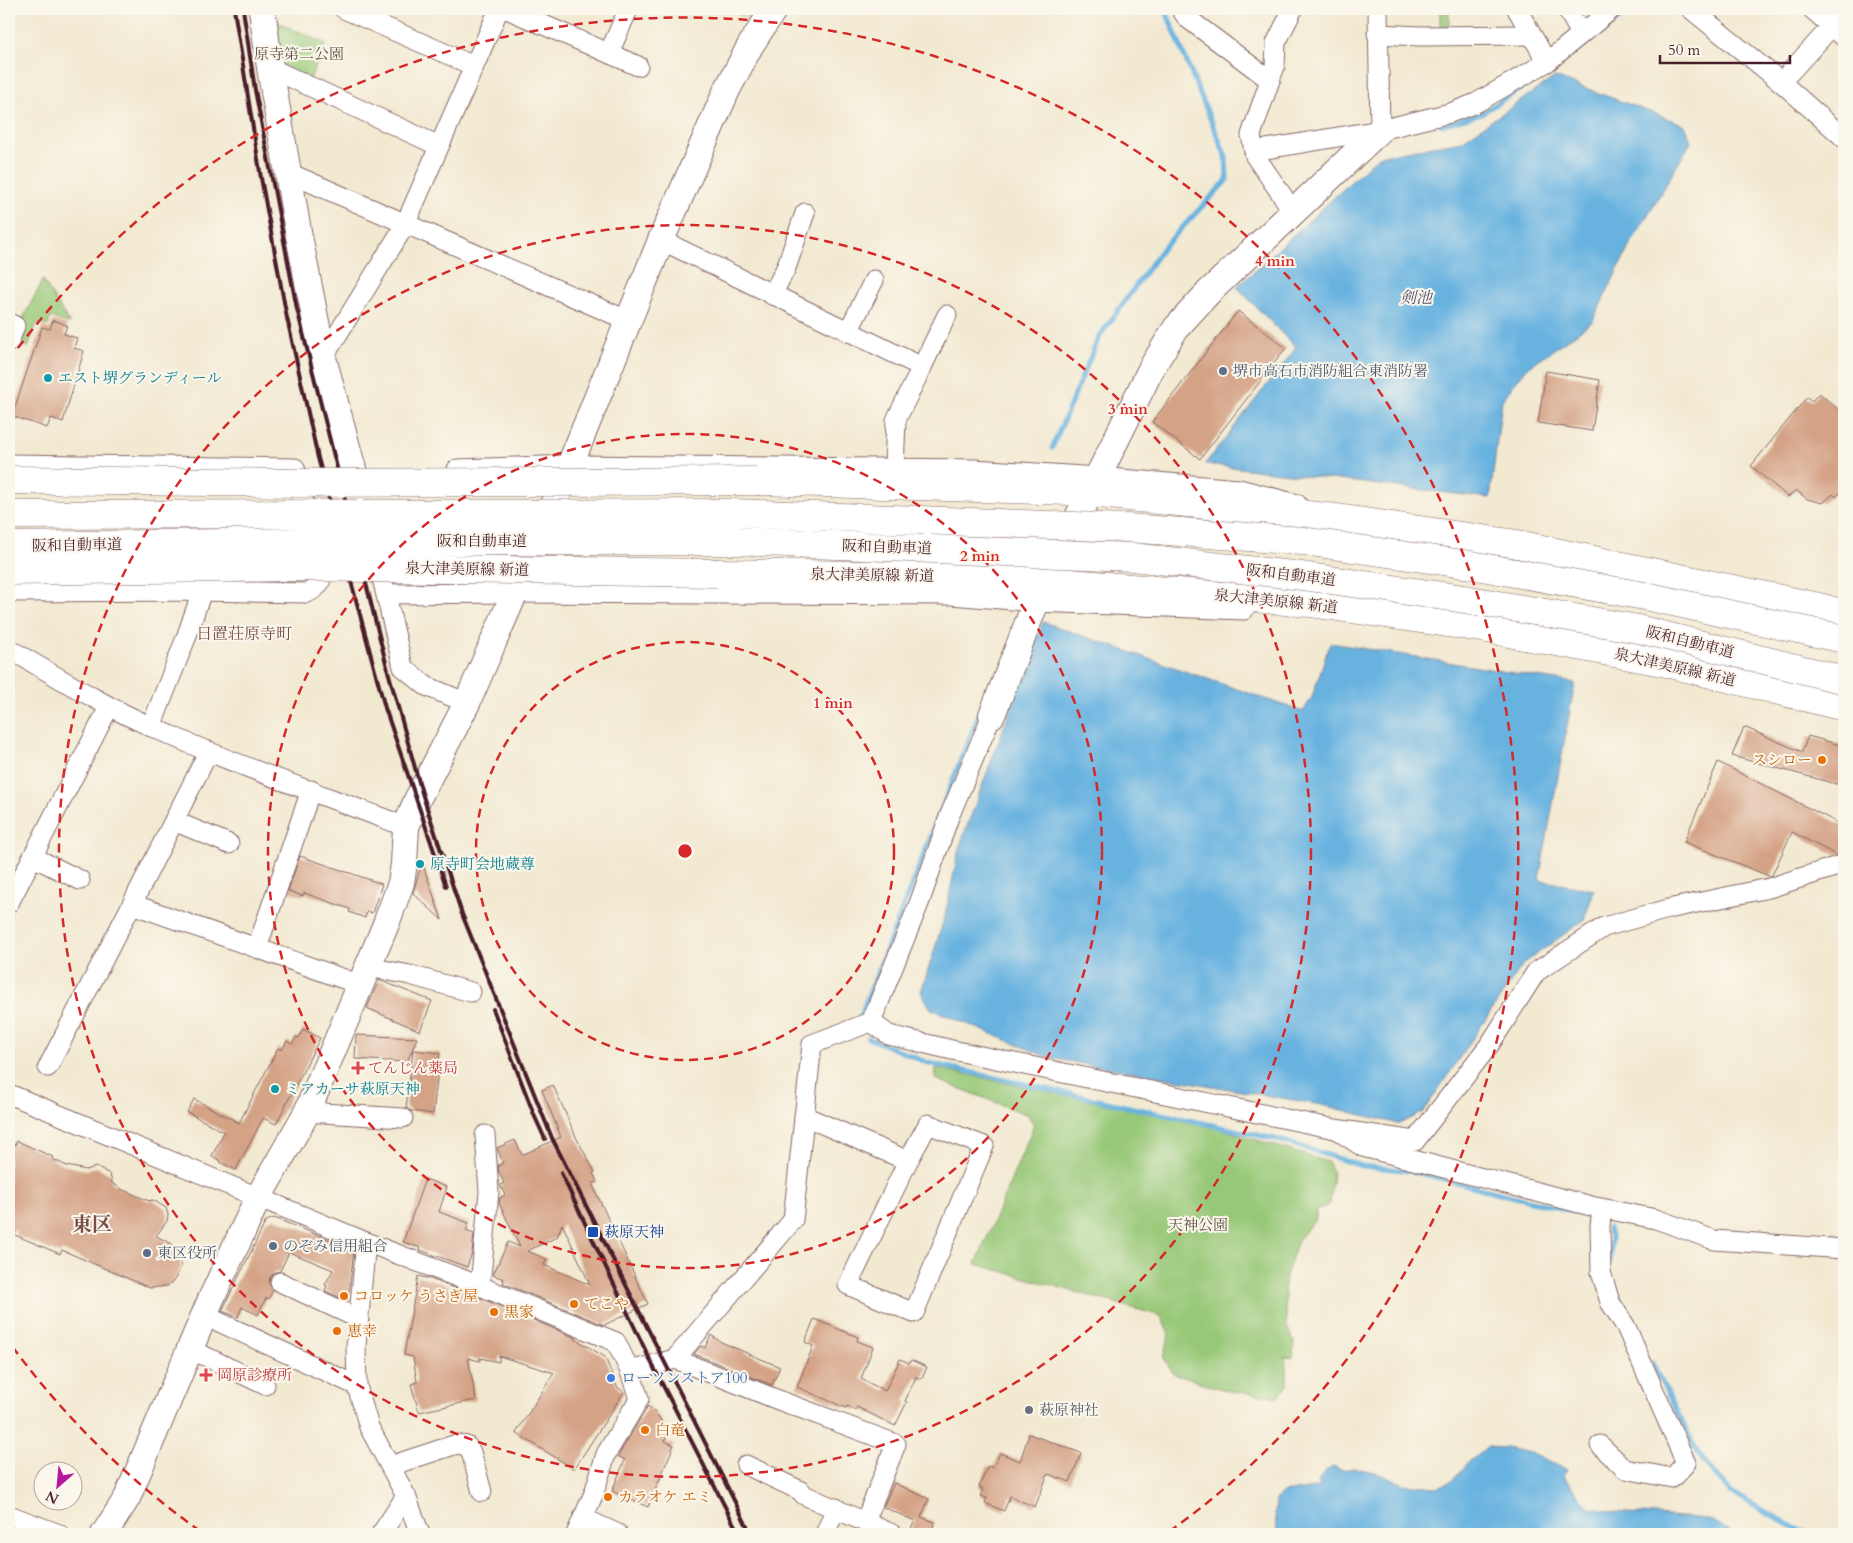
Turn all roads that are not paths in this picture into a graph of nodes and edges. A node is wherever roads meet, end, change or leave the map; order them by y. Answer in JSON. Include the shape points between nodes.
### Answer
{"nodes":[{"id":1,"x":262,"y":9,"type":"edge"},
{"id":2,"x":344,"y":9,"type":"edge"},
{"id":3,"x":499,"y":9,"type":"edge"},
{"id":4,"x":507,"y":9,"type":"edge"},
{"id":5,"x":625,"y":9,"type":"edge"},
{"id":6,"x":774,"y":9,"type":"edge"},
{"id":7,"x":1181,"y":9,"type":"edge"},
{"id":8,"x":1293,"y":9,"type":"edge"},
{"id":9,"x":1378,"y":9,"type":"edge"},
{"id":10,"x":1517,"y":9,"type":"edge"},
{"id":11,"x":1567,"y":9,"type":"edge"},
{"id":12,"x":1612,"y":9,"type":"edge"},
{"id":13,"x":1691,"y":9,"type":"edge"},
{"id":14,"x":1812,"y":9,"type":"edge"},
{"id":15,"x":1840,"y":25,"type":"edge"},
{"id":16,"x":1377,"y":34,"type":"junction"},
{"id":17,"x":1581,"y":34,"type":"junction"},
{"id":18,"x":1531,"y":35,"type":"junction"},
{"id":19,"x":609,"y":53,"type":"junction"},
{"id":20,"x":1547,"y":62,"type":"junction"},
{"id":21,"x":474,"y":66,"type":"junction"},
{"id":22,"x":638,"y":66,"type":"dead end"},
{"id":23,"x":270,"y":68,"type":"junction"},
{"id":24,"x":1270,"y":80,"type":"junction"},
{"id":25,"x":1781,"y":82,"type":"junction"},
{"id":26,"x":1380,"y":130,"type":"junction"},
{"id":27,"x":1844,"y":138,"type":"edge"},
{"id":28,"x":439,"y":146,"type":"junction"},
{"id":29,"x":1254,"y":151,"type":"junction"},
{"id":30,"x":288,"y":173,"type":"junction"},
{"id":31,"x":1293,"y":211,"type":"junction"},
{"id":32,"x":805,"y":213,"type":"dead end"},
{"id":33,"x":404,"y":225,"type":"junction"},
{"id":34,"x":662,"y":240,"type":"junction"},
{"id":35,"x":874,"y":280,"type":"dead end"},
{"id":36,"x":772,"y":294,"type":"junction"},
{"id":37,"x":947,"y":315,"type":"dead end"},
{"id":38,"x":629,"y":321,"type":"junction"},
{"id":39,"x":9,"y":323,"type":"edge"},
{"id":40,"x":848,"y":332,"type":"junction"},
{"id":41,"x":9,"y":342,"type":"edge"},
{"id":42,"x":323,"y":358,"type":"junction"},
{"id":43,"x":922,"y":367,"type":"junction"},
{"id":44,"x":9,"y":464,"type":"edge"},
{"id":45,"x":570,"y":465,"type":"junction"},
{"id":46,"x":894,"y":469,"type":"junction"},
{"id":47,"x":354,"y":473,"type":"junction"},
{"id":48,"x":9,"y":480,"type":"edge"},
{"id":49,"x":1093,"y":485,"type":"junction"},
{"id":50,"x":9,"y":515,"type":"edge"},
{"id":51,"x":9,"y":546,"type":"edge"},
{"id":52,"x":9,"y":571,"type":"edge"},
{"id":53,"x":202,"y":591,"type":"junction"},
{"id":54,"x":1041,"y":591,"type":"junction"},
{"id":55,"x":9,"y":592,"type":"edge"},
{"id":56,"x":514,"y":593,"type":"junction"},
{"id":57,"x":386,"y":594,"type":"junction"},
{"id":58,"x":1844,"y":614,"type":"edge"},
{"id":59,"x":1844,"y":639,"type":"edge"},
{"id":60,"x":9,"y":649,"type":"edge"},
{"id":61,"x":1844,"y":680,"type":"edge"},
{"id":62,"x":467,"y":703,"type":"junction"},
{"id":63,"x":110,"y":707,"type":"junction"},
{"id":64,"x":1844,"y":707,"type":"edge"},
{"id":65,"x":992,"y":715,"type":"joint"},
{"id":66,"x":151,"y":727,"type":"junction"},
{"id":67,"x":209,"y":751,"type":"junction"},
{"id":68,"x":311,"y":790,"type":"junction"},
{"id":69,"x":174,"y":821,"type":"junction"},
{"id":70,"x":406,"y":826,"type":"junction"},
{"id":71,"x":229,"y":844,"type":"dead end"},
{"id":72,"x":33,"y":857,"type":"junction"},
{"id":73,"x":1844,"y":864,"type":"edge"},
{"id":74,"x":80,"y":880,"type":"dead end"},
{"id":75,"x":9,"y":904,"type":"edge"},
{"id":76,"x":132,"y":904,"type":"junction"},
{"id":77,"x":257,"y":948,"type":"junction"},
{"id":78,"x":365,"y":976,"type":"junction"},
{"id":79,"x":471,"y":992,"type":"dead end"},
{"id":80,"x":871,"y":1022,"type":"junction"},
{"id":81,"x":48,"y":1067,"type":"dead end"},
{"id":82,"x":9,"y":1094,"type":"edge"},
{"id":83,"x":307,"y":1112,"type":"junction"},
{"id":84,"x":804,"y":1116,"type":"junction"},
{"id":85,"x":403,"y":1118,"type":"dead end"},
{"id":86,"x":1335,"y":1129,"type":"junction"},
{"id":87,"x":485,"y":1135,"type":"dead end"},
{"id":88,"x":908,"y":1161,"type":"junction"},
{"id":89,"x":258,"y":1198,"type":"junction"},
{"id":90,"x":1602,"y":1209,"type":"junction"},
{"id":91,"x":366,"y":1242,"type":"junction"},
{"id":92,"x":1844,"y":1249,"type":"edge"},
{"id":93,"x":280,"y":1282,"type":"dead end"},
{"id":94,"x":480,"y":1286,"type":"junction"},
{"id":95,"x":204,"y":1315,"type":"junction"},
{"id":96,"x":358,"y":1318,"type":"junction"},
{"id":97,"x":190,"y":1349,"type":"junction"},
{"id":98,"x":675,"y":1359,"type":"junction"},
{"id":99,"x":630,"y":1371,"type":"junction"},
{"id":100,"x":265,"y":1385,"type":"dead end"},
{"id":101,"x":357,"y":1386,"type":"junction"},
{"id":102,"x":1600,"y":1445,"type":"dead end"},
{"id":103,"x":746,"y":1465,"type":"dead end"},
{"id":104,"x":390,"y":1466,"type":"junction"},
{"id":105,"x":482,"y":1492,"type":"dead end"},
{"id":106,"x":406,"y":1496,"type":"junction"},
{"id":107,"x":836,"y":1508,"type":"junction"},
{"id":108,"x":9,"y":1515,"type":"edge"},
{"id":109,"x":866,"y":1522,"type":"junction"},
{"id":110,"x":579,"y":1526,"type":"edge"},
{"id":111,"x":59,"y":1534,"type":"edge"},
{"id":112,"x":104,"y":1534,"type":"edge"},
{"id":113,"x":381,"y":1534,"type":"edge"},
{"id":114,"x":420,"y":1534,"type":"edge"},
{"id":115,"x":618,"y":1534,"type":"edge"},
{"id":116,"x":825,"y":1534,"type":"edge"},
{"id":117,"x":891,"y":1534,"type":"edge"}],
"edges":[{"from":1,"to":23,"type":"street"},
{"from":2,"to":21,"type":"street"},
{"from":3,"to":21,"type":"street"},
{"from":4,"to":19,"type":"street"},
{"from":5,"to":19,"type":"street","via":[[628,10]]},
{"from":6,"to":34,"type":"street","via":[[726,92]]},
{"from":7,"to":24,"type":"street","via":[[1186,18]]},
{"from":8,"to":24,"type":"street","via":[[1276,43],[1275,66]]},
{"from":9,"to":16,"type":"street"},
{"from":10,"to":18,"type":"street"},
{"from":11,"to":17,"type":"street"},
{"from":12,"to":17,"type":"street"},
{"from":13,"to":25,"type":"street"},
{"from":14,"to":15,"type":"street"},
{"from":15,"to":25,"type":"street"},
{"from":16,"to":18,"type":"street"},
{"from":16,"to":26,"type":"street"},
{"from":17,"to":20,"type":"street"},
{"from":18,"to":20,"type":"street"},
{"from":19,"to":22,"type":"street"},
{"from":20,"to":26,"type":"street","via":[[1476,103],[1450,113]]},
{"from":21,"to":28,"type":"street"},
{"from":23,"to":28,"type":"street"},
{"from":23,"to":30,"type":"street"},
{"from":24,"to":29,"type":"street","via":[[1251,135]]},
{"from":25,"to":27,"type":"street"},
{"from":26,"to":29,"type":"street"},
{"from":26,"to":31,"type":"street"},
{"from":28,"to":33,"type":"street"},
{"from":29,"to":31,"type":"street"},
{"from":30,"to":33,"type":"street"},
{"from":30,"to":42,"type":"street"},
{"from":31,"to":49,"type":"street","via":[[1176,328],[1152,367]]},
{"from":32,"to":36,"type":"street","via":[[786,268]]},
{"from":33,"to":38,"type":"street"},
{"from":33,"to":42,"type":"street"},
{"from":34,"to":36,"type":"street"},
{"from":34,"to":38,"type":"street"},
{"from":35,"to":40,"type":"street"},
{"from":36,"to":40,"type":"street"},
{"from":37,"to":43,"type":"street"},
{"from":38,"to":45,"type":"street"},
{"from":39,"to":41,"type":"street","via":[[15,326]]},
{"from":40,"to":43,"type":"street"},
{"from":42,"to":47,"type":"street"},
{"from":43,"to":46,"type":"street","via":[[896,420]]},
{"from":44,"to":53,"type":"street","via":[[295,468],[322,571],[321,582],[316,589],[307,593]]},
{"from":45,"to":46,"type":"street"},
{"from":45,"to":47,"type":"street"},
{"from":45,"to":56,"type":"street"},
{"from":46,"to":49,"type":"street","via":[[974,469]]},
{"from":47,"to":57,"type":"street"},
{"from":48,"to":49,"type":"main road","bridge":true,"via":[[302,483],[760,481],[1031,489]]},
{"from":49,"to":54,"type":"street"},
{"from":49,"to":58,"type":"main road","via":[[1517,544]]},
{"from":50,"to":59,"type":"main road","name":"阪和自動車道","bridge":true,"via":[[733,513],[1127,528],[1304,541],[1471,565],[1650,597]]},
{"from":51,"to":61,"type":"main road","name":"阪和自動車道","bridge":true,"via":[[372,540],[736,541],[1132,557],[1474,600],[1638,629]]},
{"from":52,"to":54,"type":"main road","name":"泉大津美原線 新道","bridge":true,"via":[[297,567],[952,576]]},
{"from":53,"to":55,"type":"street"},
{"from":53,"to":66,"type":"street"},
{"from":54,"to":56,"type":"street","via":[[951,595]]},
{"from":54,"to":64,"type":"main road","name":"泉大津美原線 新道","via":[[1310,603],[1482,628],[1652,660]]},
{"from":54,"to":65,"type":"street"},
{"from":56,"to":57,"type":"street"},
{"from":56,"to":62,"type":"street"},
{"from":57,"to":62,"type":"street","via":[[403,667],[426,686]]},
{"from":60,"to":63,"type":"street"},
{"from":62,"to":70,"type":"street"},
{"from":63,"to":66,"type":"street"},
{"from":63,"to":72,"type":"street"},
{"from":65,"to":80,"type":"street","via":[[949,817],[920,901]]},
{"from":66,"to":67,"type":"street"},
{"from":67,"to":68,"type":"street"},
{"from":67,"to":69,"type":"street"},
{"from":68,"to":70,"type":"street"},
{"from":68,"to":77,"type":"street"},
{"from":69,"to":71,"type":"street"},
{"from":69,"to":76,"type":"street"},
{"from":70,"to":78,"type":"street","via":[[401,883]]},
{"from":72,"to":74,"type":"street"},
{"from":72,"to":75,"type":"street"},
{"from":73,"to":86,"type":"street","via":[[1769,888],[1604,926],[1536,972],[1490,1044],[1415,1141]]},
{"from":76,"to":77,"type":"street"},
{"from":76,"to":81,"type":"street"},
{"from":77,"to":78,"type":"street"},
{"from":78,"to":79,"type":"street","via":[[410,975]]},
{"from":78,"to":83,"type":"street"},
{"from":80,"to":84,"type":"street","via":[[812,1044]]},
{"from":80,"to":86,"type":"street","via":[[889,1035],[952,1050]]},
{"from":82,"to":89,"type":"street"},
{"from":83,"to":85,"type":"street"},
{"from":83,"to":89,"type":"street"},
{"from":84,"to":88,"type":"street"},
{"from":84,"to":98,"type":"street","via":[[793,1220]]},
{"from":86,"to":90,"type":"street","via":[[1363,1148]]},
{"from":87,"to":94,"type":"street","via":[[489,1192]]},
{"from":88,"to":88,"type":"street","via":[[928,1124],[984,1146],[914,1313],[848,1285]]},
{"from":89,"to":91,"type":"street"},
{"from":89,"to":95,"type":"street"},
{"from":90,"to":92,"type":"street","via":[[1656,1219],[1714,1240]]},
{"from":90,"to":102,"type":"street","via":[[1601,1272],[1610,1302],[1626,1327],[1686,1463],[1672,1478],[1625,1470]]},
{"from":91,"to":94,"type":"street"},
{"from":91,"to":96,"type":"street"},
{"from":93,"to":96,"type":"street"},
{"from":94,"to":99,"type":"street","via":[[616,1342]]},
{"from":95,"to":97,"type":"street"},
{"from":95,"to":101,"type":"street"},
{"from":96,"to":101,"type":"street"},
{"from":97,"to":100,"type":"street"},
{"from":97,"to":112,"type":"street","via":[[127,1498]]},
{"from":98,"to":99,"type":"street"},
{"from":98,"to":109,"type":"street","via":[[896,1444]]},
{"from":99,"to":110,"type":"street","via":[[639,1399],[606,1454]]},
{"from":101,"to":104,"type":"street","via":[[369,1427]]},
{"from":103,"to":107,"type":"street"},
{"from":104,"to":105,"type":"street","via":[[457,1444],[467,1446]]},
{"from":104,"to":106,"type":"street"},
{"from":106,"to":113,"type":"street"},
{"from":106,"to":114,"type":"street"},
{"from":107,"to":109,"type":"street"},
{"from":107,"to":116,"type":"street"},
{"from":108,"to":111,"type":"street"},
{"from":109,"to":117,"type":"street"},
{"from":110,"to":115,"type":"street"}]}
